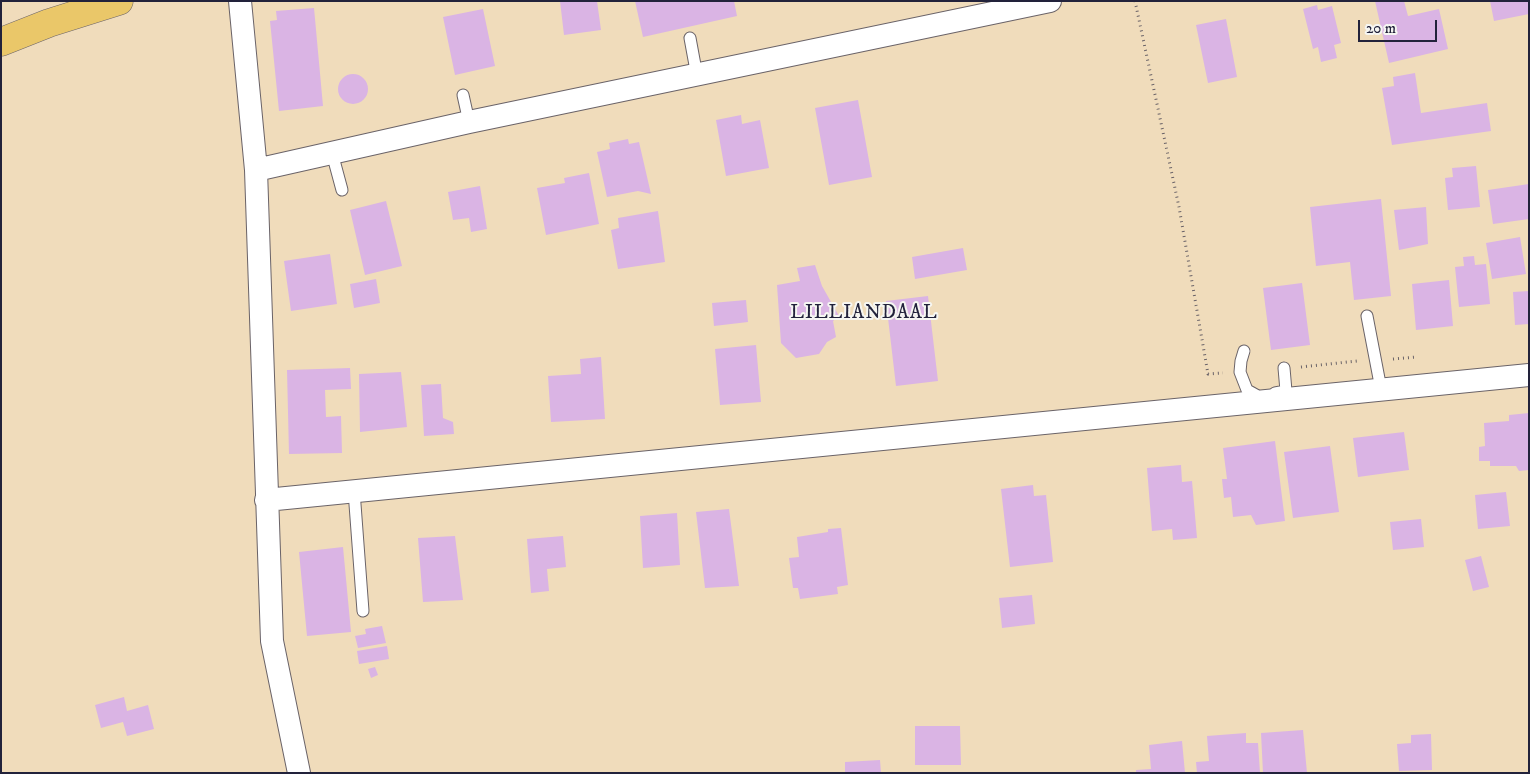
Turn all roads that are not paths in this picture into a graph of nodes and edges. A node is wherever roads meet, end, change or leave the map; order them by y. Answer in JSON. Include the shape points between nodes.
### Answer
{"nodes":[{"id":1,"x":120,"y":1,"type":"edge"},
{"id":2,"x":240,"y":1,"type":"edge"},
{"id":3,"x":1050,"y":1,"type":"edge"},
{"id":4,"x":690,"y":38,"type":"dead end"},
{"id":5,"x":1,"y":42,"type":"edge"},
{"id":6,"x":697,"y":76,"type":"junction"},
{"id":7,"x":463,"y":96,"type":"dead end"},
{"id":8,"x":469,"y":122,"type":"junction"},
{"id":9,"x":332,"y":153,"type":"junction"},
{"id":10,"x":256,"y":170,"type":"junction"},
{"id":11,"x":342,"y":190,"type":"dead end"},
{"id":12,"x":1367,"y":316,"type":"dead end"},
{"id":13,"x":1244,"y":350,"type":"dead end"},
{"id":14,"x":1284,"y":368,"type":"road end"},
{"id":15,"x":1529,"y":375,"type":"edge"},
{"id":16,"x":1381,"y":389,"type":"junction"},
{"id":17,"x":1256,"y":399,"type":"junction"},
{"id":18,"x":354,"y":492,"type":"junction"},
{"id":19,"x":266,"y":500,"type":"junction"},
{"id":20,"x":363,"y":611,"type":"dead end"},
{"id":21,"x":299,"y":773,"type":"edge"}],
"edges":[{"from":1,"to":5,"type":"main road","via":[[48,23]]},
{"from":2,"to":10,"type":"street"},
{"from":3,"to":6,"type":"street"},
{"from":4,"to":6,"type":"lane"},
{"from":6,"to":8,"type":"street"},
{"from":7,"to":8,"type":"lane"},
{"from":8,"to":9,"type":"street"},
{"from":9,"to":10,"type":"street"},
{"from":9,"to":11,"type":"lane"},
{"from":10,"to":19,"type":"street"},
{"from":12,"to":16,"type":"lane"},
{"from":13,"to":17,"type":"lane","via":[[1240,372],[1247,390]]},
{"from":14,"to":17,"type":"lane","via":[[1286,391]]},
{"from":15,"to":16,"type":"street"},
{"from":16,"to":17,"type":"street"},
{"from":17,"to":18,"type":"street"},
{"from":18,"to":19,"type":"street"},
{"from":18,"to":20,"type":"lane"},
{"from":19,"to":21,"type":"street","via":[[272,641]]}]}
